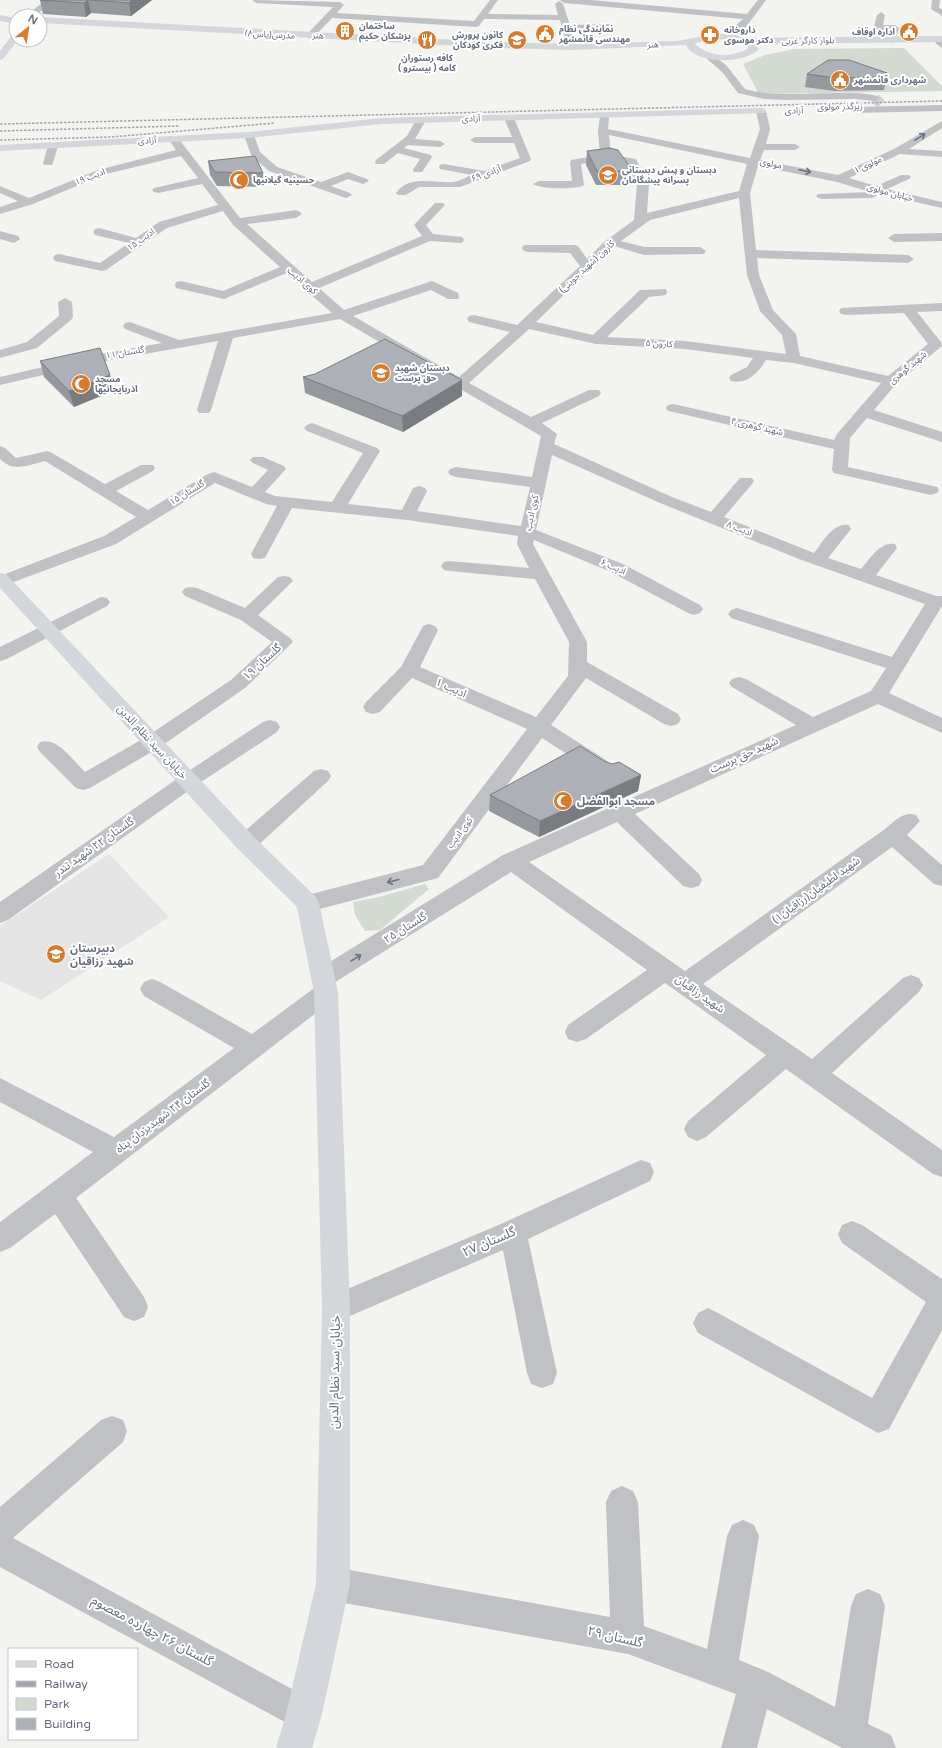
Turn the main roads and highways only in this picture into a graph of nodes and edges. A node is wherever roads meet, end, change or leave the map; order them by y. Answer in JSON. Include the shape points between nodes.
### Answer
{"nodes":[{"id":1,"x":48,"y":20,"type":"edge"},
{"id":2,"x":48,"y":24,"type":"edge"},
{"id":3,"x":728,"y":37,"type":"joint"},
{"id":4,"x":746,"y":41,"type":"junction"},
{"id":5,"x":894,"y":42,"type":"junction"},
{"id":6,"x":691,"y":43,"type":"junction"},
{"id":7,"x":942,"y":43,"type":"edge"},
{"id":8,"x":8,"y":46,"type":"edge"},
{"id":9,"x":620,"y":48,"type":"joint"},
{"id":10,"x":754,"y":49,"type":"junction"},
{"id":11,"x":704,"y":54,"type":"junction"},
{"id":12,"x":732,"y":56,"type":"joint"},
{"id":13,"x":0,"y":57,"type":"edge"},
{"id":14,"x":767,"y":110,"type":"road end"},
{"id":15,"x":0,"y":148,"type":"edge"},
{"id":16,"x":2,"y":583,"type":"edge"},
{"id":17,"x":294,"y":1748,"type":"edge"}],
"edges":[{"from":1,"to":6,"type":"main road","name":"هنر","via":[[497,45],[572,47]]},
{"from":2,"to":9,"type":"main road","name":"مدرس(یاس۸)","via":[[69,23],[491,47]]},
{"from":3,"to":4,"type":"main road","name":"بلوار کارگر غربی"},
{"from":3,"to":6,"type":"main road","name":"هنر","via":[[701,38]]},
{"from":4,"to":5,"type":"main road","name":"بلوار کارگر غربی"},
{"from":4,"to":10,"type":"main road"},
{"from":5,"to":7,"type":"main road","name":"بلوار کارگر غربی"},
{"from":5,"to":10,"type":"main road","name":"بلوار کارگر غربی"},
{"from":6,"to":11,"type":"main road","via":[[690,46]]},
{"from":8,"to":13,"type":"main road"},
{"from":9,"to":11,"type":"main road","name":"هنر"},
{"from":10,"to":12,"type":"main road","name":"بلوار کارگر غربی"},
{"from":11,"to":12,"type":"main road","name":"هنر"},
{"from":14,"to":15,"type":"main road","name":"آزادی","via":[[382,121],[249,135],[179,146]]},
{"from":16,"to":17,"type":"main road","name":"خیابان سید نظام الدین","via":[[246,843],[308,902],[325,985],[336,1308],[333,1584]]}]}
